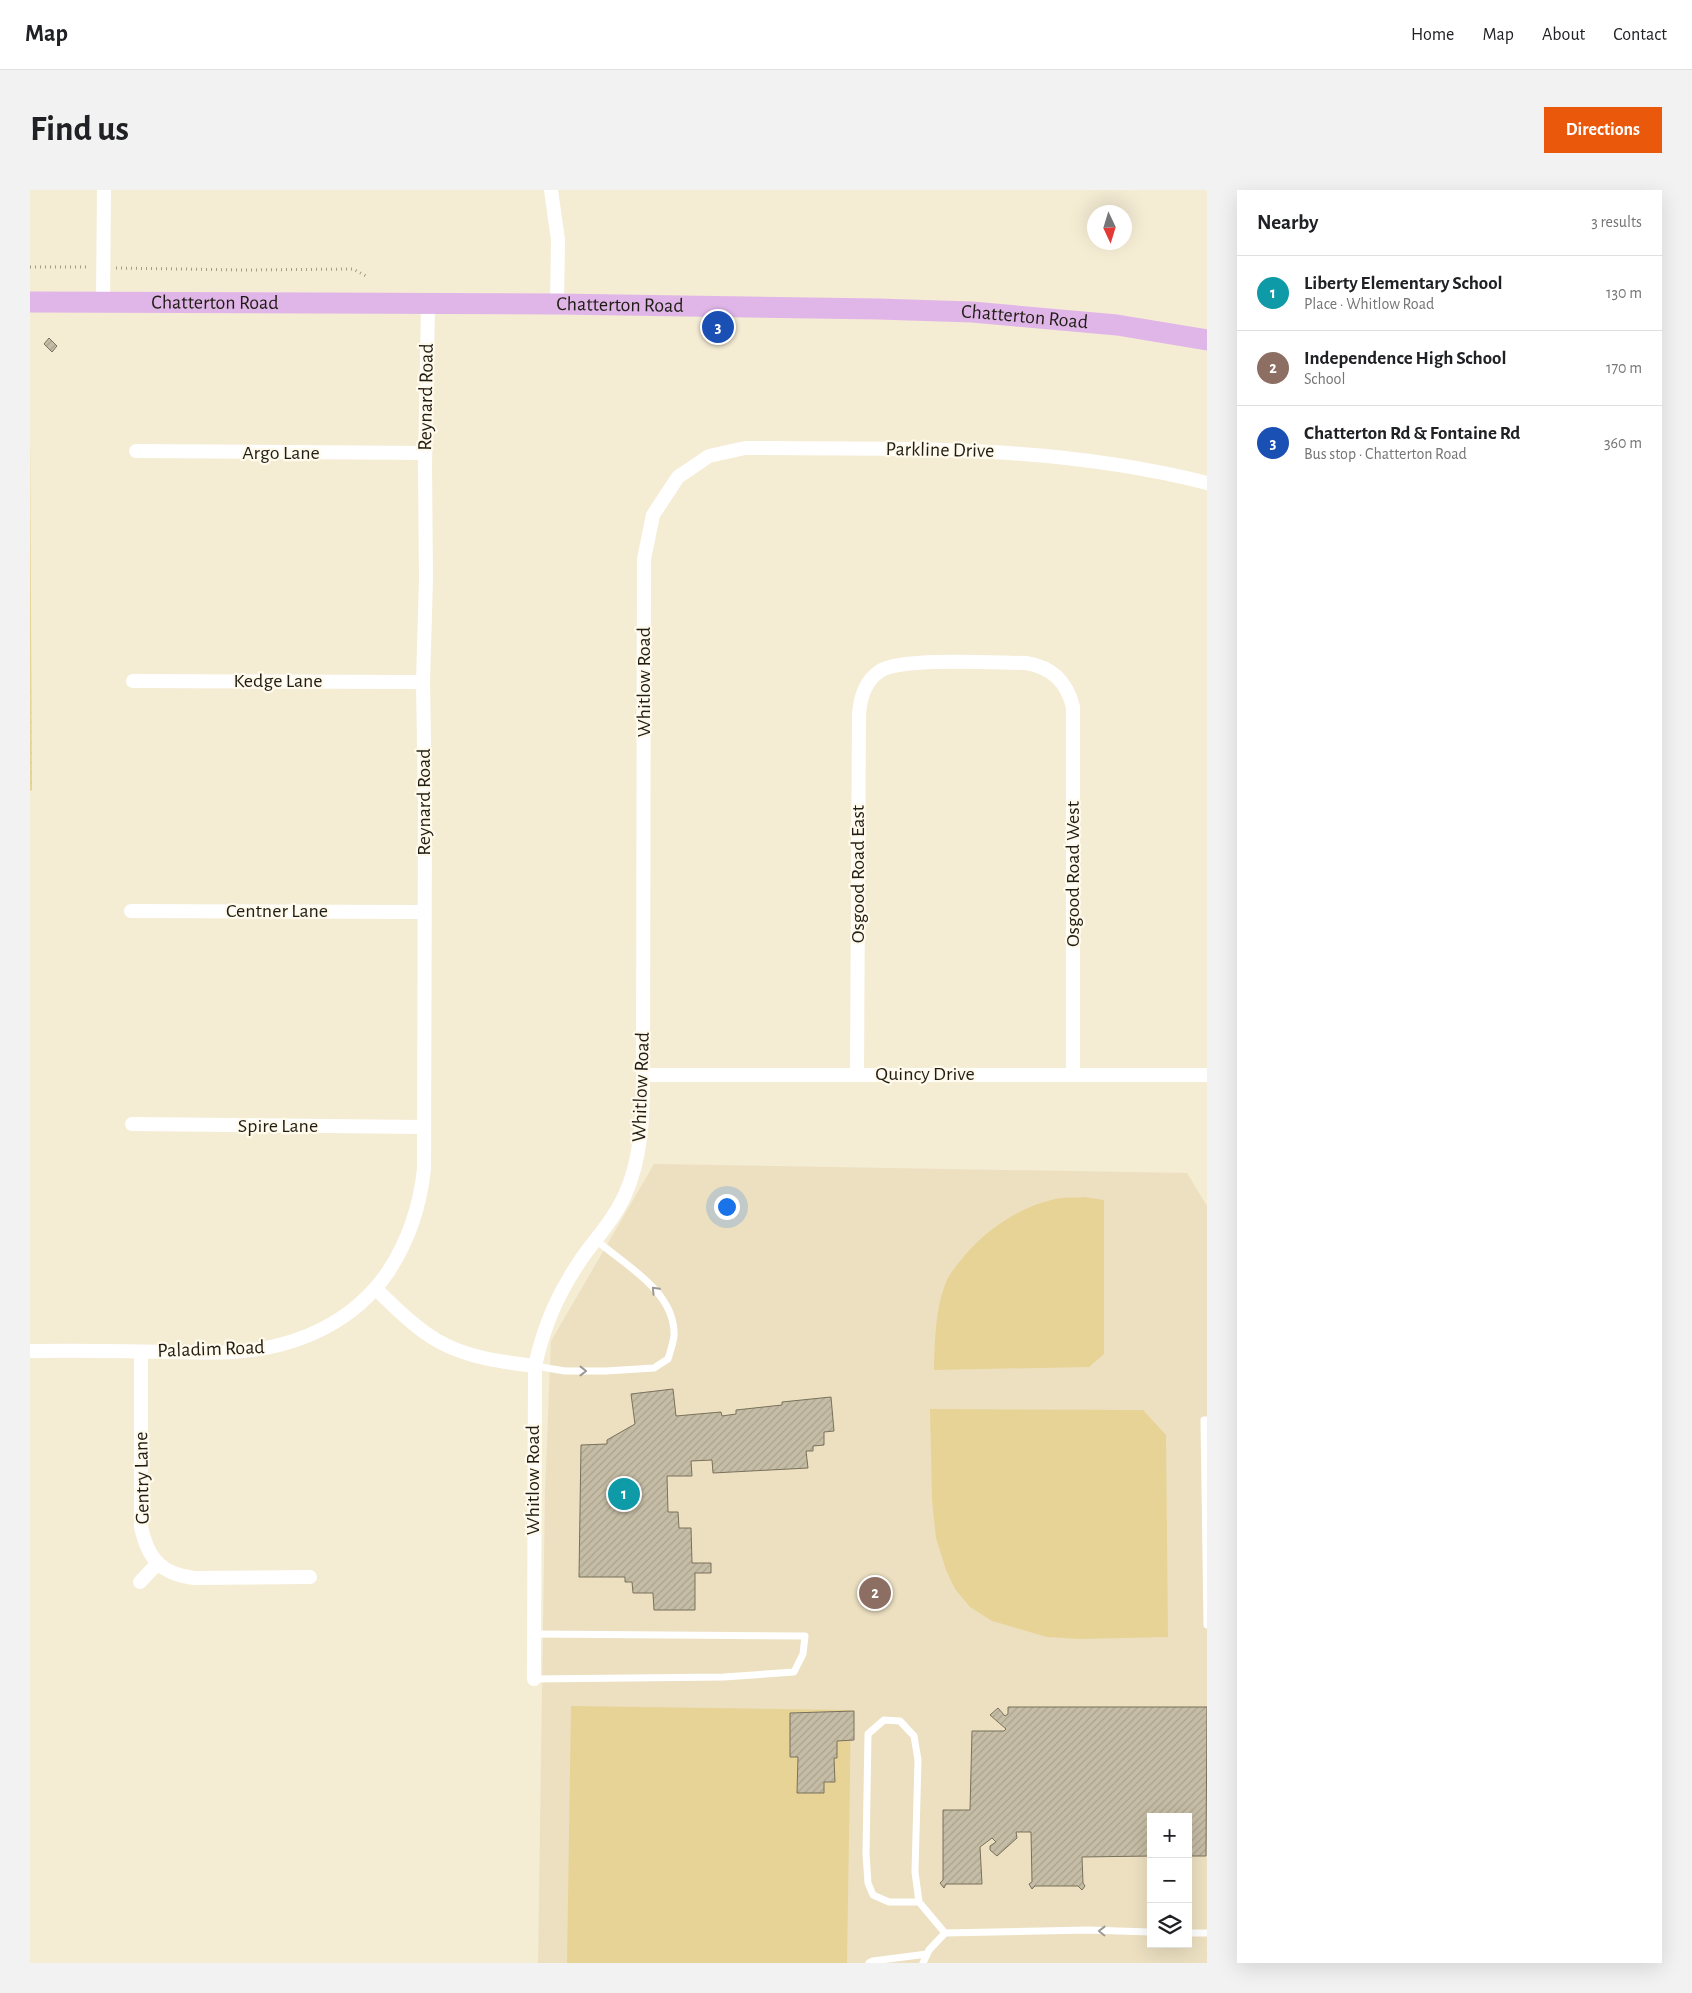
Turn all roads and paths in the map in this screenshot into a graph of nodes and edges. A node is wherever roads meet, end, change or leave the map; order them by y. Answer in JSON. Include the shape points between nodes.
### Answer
{"nodes":[{"id":1,"x":104,"y":190,"type":"edge"},
{"id":2,"x":551,"y":190,"type":"edge"},
{"id":3,"x":30,"y":267,"type":"edge"},
{"id":4,"x":96,"y":267,"type":"dead end"},
{"id":5,"x":120,"y":268,"type":"dead end"},
{"id":6,"x":366,"y":276,"type":"dead end"},
{"id":7,"x":30,"y":302,"type":"edge"},
{"id":8,"x":103,"y":302,"type":"junction"},
{"id":9,"x":428,"y":304,"type":"junction"},
{"id":10,"x":557,"y":304,"type":"junction"},
{"id":11,"x":1207,"y":340,"type":"edge"},
{"id":12,"x":136,"y":452,"type":"dead end"},
{"id":13,"x":425,"y":453,"type":"junction"},
{"id":14,"x":678,"y":477,"type":"joint"},
{"id":15,"x":1207,"y":483,"type":"edge"},
{"id":16,"x":873,"y":678,"type":"joint"},
{"id":17,"x":133,"y":681,"type":"dead end"},
{"id":18,"x":423,"y":682,"type":"junction"},
{"id":19,"x":131,"y":911,"type":"dead end"},
{"id":20,"x":424,"y":912,"type":"junction"},
{"id":21,"x":858,"y":1074,"type":"junction"},
{"id":22,"x":644,"y":1075,"type":"junction"},
{"id":23,"x":1073,"y":1075,"type":"junction"},
{"id":24,"x":1207,"y":1075,"type":"edge"},
{"id":25,"x":132,"y":1124,"type":"dead end"},
{"id":26,"x":423,"y":1127,"type":"junction"},
{"id":27,"x":596,"y":1240,"type":"junction"},
{"id":28,"x":376,"y":1289,"type":"junction"},
{"id":29,"x":30,"y":1351,"type":"edge"},
{"id":30,"x":142,"y":1352,"type":"junction"},
{"id":31,"x":535,"y":1366,"type":"junction"},
{"id":32,"x":1207,"y":1420,"type":"edge"},
{"id":33,"x":157,"y":1564,"type":"junction"},
{"id":34,"x":310,"y":1577,"type":"dead end"},
{"id":35,"x":140,"y":1582,"type":"dead end"},
{"id":36,"x":1207,"y":1625,"type":"edge"},
{"id":37,"x":534,"y":1634,"type":"junction"},
{"id":38,"x":534,"y":1678,"type":"joint"},
{"id":39,"x":919,"y":1902,"type":"junction"},
{"id":40,"x":1147,"y":1932,"type":"edge"},
{"id":41,"x":945,"y":1933,"type":"junction"},
{"id":42,"x":1192,"y":1933,"type":"edge"},
{"id":43,"x":1207,"y":1933,"type":"edge"},
{"id":44,"x":927,"y":1954,"type":"junction"},
{"id":45,"x":869,"y":1963,"type":"edge"},
{"id":46,"x":922,"y":1963,"type":"edge"}],
"edges":[{"from":1,"to":8,"type":"street"},
{"from":2,"to":10,"type":"street","via":[[558,240]]},
{"from":3,"to":4,"type":"path"},
{"from":5,"to":6,"type":"path","via":[[353,269]]},
{"from":7,"to":8,"type":"main road","name":"Chatterton Road"},
{"from":8,"to":9,"type":"main road","name":"Chatterton Road"},
{"from":9,"to":10,"type":"main road","name":"Chatterton Road"},
{"from":9,"to":13,"type":"street","name":"Reynard Road"},
{"from":10,"to":11,"type":"main road","name":"Chatterton Road","via":[[972,312],[1117,325]]},
{"from":12,"to":13,"type":"street","name":"Argo Lane"},
{"from":13,"to":18,"type":"street","name":"Reynard Road"},
{"from":14,"to":15,"type":"street","name":"Parkline Drive","via":[[709,456],[745,448],[961,449],[1063,456]]},
{"from":14,"to":22,"type":"street","name":"Whitlow Road","via":[[653,514],[644,559]]},
{"from":16,"to":21,"type":"street","name":"Osgood Road East","via":[[862,695],[859,715]]},
{"from":16,"to":23,"type":"street","name":"Osgood Road West","via":[[880,671],[910,663],[1026,663],[1044,667],[1066,687],[1074,718]]},
{"from":17,"to":18,"type":"street","name":"Kedge Lane"},
{"from":18,"to":20,"type":"street","name":"Reynard Road"},
{"from":19,"to":20,"type":"street","name":"Centner Lane"},
{"from":20,"to":26,"type":"street","name":"Reynard Road"},
{"from":21,"to":22,"type":"street","name":"Quincy Drive"},
{"from":21,"to":23,"type":"street","name":"Quincy Drive"},
{"from":22,"to":27,"type":"street","name":"Whitlow Road","via":[[642,1129],[633,1176],[617,1211]]},
{"from":23,"to":24,"type":"street","name":"Quincy Drive"},
{"from":25,"to":26,"type":"street","name":"Spire Lane"},
{"from":26,"to":28,"type":"street","name":"Reynard Road","via":[[422,1194],[413,1224]]},
{"from":27,"to":31,"type":"street","name":"Whitlow Road","via":[[572,1272],[547,1322]]},
{"from":31,"to":27,"type":"lane","one_way":true,"via":[[565,1371],[606,1371],[654,1368],[668,1359],[674,1336],[670,1315],[659,1293]]},
{"from":28,"to":30,"type":"street","name":"Paladim Road","via":[[352,1311],[314,1334],[288,1344],[241,1352]]},
{"from":28,"to":31,"type":"street","via":[[438,1341],[473,1356]]},
{"from":29,"to":30,"type":"street","name":"Paladim Road"},
{"from":30,"to":33,"type":"street","name":"Gentry Lane","via":[[141,1527],[149,1553]]},
{"from":31,"to":37,"type":"street","name":"Whitlow Road"},
{"from":32,"to":36,"type":"lane","via":[[1204,1420]]},
{"from":33,"to":34,"type":"street","via":[[181,1576],[194,1578]]},
{"from":33,"to":35,"type":"street"},
{"from":37,"to":38,"type":"street","name":"Whitlow Road"},
{"from":37,"to":38,"type":"lane","via":[[805,1636],[803,1654],[794,1672],[724,1677]]},
{"from":39,"to":39,"type":"lane","via":[[915,1872],[918,1760],[914,1736],[900,1721],[884,1720],[868,1734],[868,1883],[873,1896],[889,1902]]},
{"from":39,"to":41,"type":"lane"},
{"from":40,"to":41,"type":"lane","one_way":true},
{"from":41,"to":44,"type":"lane"},
{"from":42,"to":43,"type":"lane"},
{"from":44,"to":45,"type":"lane"},
{"from":44,"to":46,"type":"lane"}]}
